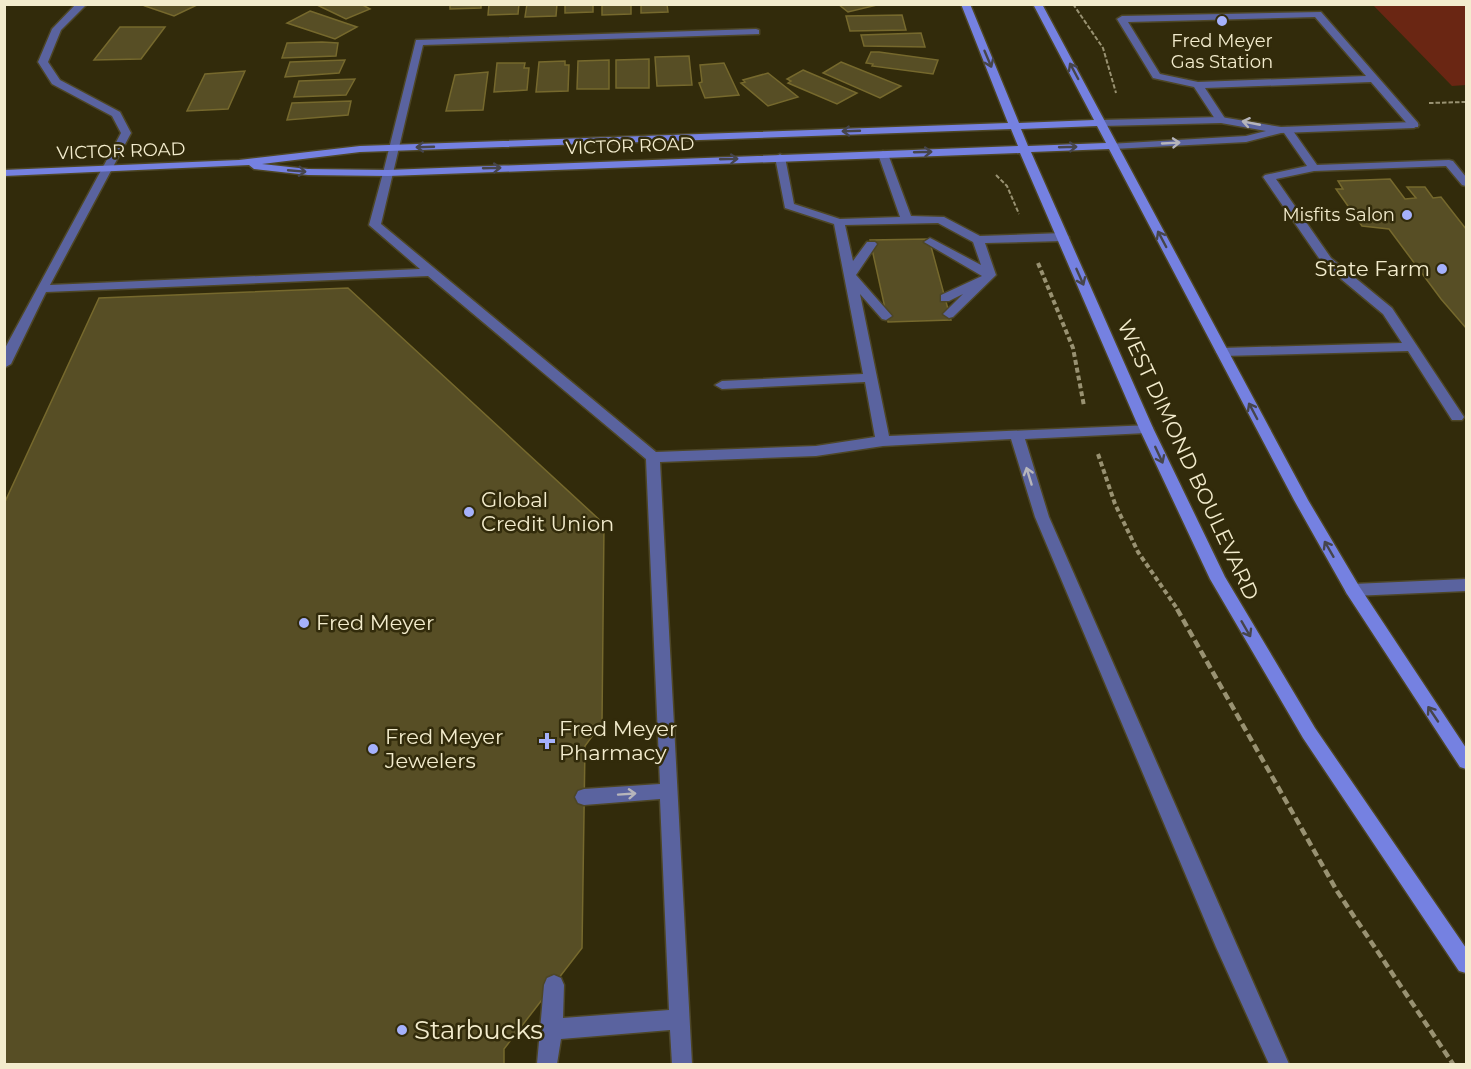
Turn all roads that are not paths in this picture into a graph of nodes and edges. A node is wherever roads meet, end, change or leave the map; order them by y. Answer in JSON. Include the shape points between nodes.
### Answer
{"nodes":[{"id":1,"x":83,"y":4,"type":"edge"},
{"id":2,"x":965,"y":4,"type":"edge"},
{"id":3,"x":1037,"y":4,"type":"edge"},
{"id":4,"x":756,"y":32,"type":"dead end"},
{"id":5,"x":1374,"y":80,"type":"junction"},
{"id":6,"x":1198,"y":85,"type":"junction"},
{"id":7,"x":1221,"y":120,"type":"junction"},
{"id":8,"x":1101,"y":123,"type":"junction"},
{"id":9,"x":1015,"y":126,"type":"junction"},
{"id":10,"x":1284,"y":130,"type":"junction"},
{"id":11,"x":1113,"y":146,"type":"junction"},
{"id":12,"x":394,"y":148,"type":"junction"},
{"id":13,"x":1024,"y":148,"type":"junction"},
{"id":14,"x":883,"y":154,"type":"junction"},
{"id":15,"x":780,"y":157,"type":"junction"},
{"id":16,"x":239,"y":163,"type":"junction"},
{"id":17,"x":108,"y":168,"type":"junction"},
{"id":18,"x":1314,"y":168,"type":"junction"},
{"id":19,"x":388,"y":172,"type":"junction"},
{"id":20,"x":4,"y":173,"type":"edge"},
{"id":21,"x":1467,"y":183,"type":"edge"},
{"id":22,"x":907,"y":220,"type":"junction"},
{"id":23,"x":839,"y":222,"type":"junction"},
{"id":24,"x":1063,"y":237,"type":"junction"},
{"id":25,"x":978,"y":240,"type":"junction"},
{"id":26,"x":931,"y":249,"type":"dead end"},
{"id":27,"x":872,"y":250,"type":"dead end"},
{"id":28,"x":431,"y":272,"type":"junction"},
{"id":29,"x":849,"y":275,"type":"junction"},
{"id":30,"x":990,"y":275,"type":"junction"},
{"id":31,"x":42,"y":289,"type":"junction"},
{"id":32,"x":945,"y":298,"type":"dead end"},
{"id":33,"x":883,"y":299,"type":"dead end"},
{"id":34,"x":950,"y":314,"type":"dead end"},
{"id":35,"x":886,"y":316,"type":"dead end"},
{"id":36,"x":1411,"y":347,"type":"junction"},
{"id":37,"x":1222,"y":352,"type":"junction"},
{"id":38,"x":4,"y":364,"type":"edge"},
{"id":39,"x":869,"y":378,"type":"junction"},
{"id":40,"x":722,"y":385,"type":"dead end"},
{"id":41,"x":1449,"y":404,"type":"junction"},
{"id":42,"x":1467,"y":404,"type":"edge"},
{"id":43,"x":1457,"y":417,"type":"dead end"},
{"id":44,"x":1146,"y":428,"type":"junction"},
{"id":45,"x":1017,"y":435,"type":"junction"},
{"id":46,"x":882,"y":441,"type":"junction"},
{"id":47,"x":653,"y":457,"type":"junction"},
{"id":48,"x":1467,"y":585,"type":"edge"},
{"id":49,"x":1353,"y":590,"type":"junction"},
{"id":50,"x":1467,"y":762,"type":"edge"},
{"id":51,"x":670,"y":791,"type":"junction"},
{"id":52,"x":584,"y":797,"type":"dead end"},
{"id":53,"x":1467,"y":964,"type":"edge"},
{"id":54,"x":554,"y":985,"type":"dead end"},
{"id":55,"x":680,"y":1019,"type":"junction"},
{"id":56,"x":552,"y":1029,"type":"junction"},
{"id":57,"x":547,"y":1065,"type":"edge"},
{"id":58,"x":682,"y":1065,"type":"edge"},
{"id":59,"x":1279,"y":1065,"type":"edge"}],
"edges":[{"from":1,"to":17,"type":"street","via":[[50,38],[43,62],[56,82],[116,114],[126,133]]},
{"from":2,"to":9,"type":"main road","name":"WEST DIMOND BOULEVARD","one_way":true},
{"from":8,"to":3,"type":"main road","one_way":true},
{"from":4,"to":12,"type":"street","via":[[419,42]]},
{"from":5,"to":6,"type":"street"},
{"from":5,"to":6,"type":"street","via":[[1318,14],[1122,19],[1156,76]]},
{"from":5,"to":10,"type":"street","via":[[1414,124]]},
{"from":6,"to":7,"type":"street"},
{"from":7,"to":8,"type":"street"},
{"from":10,"to":7,"type":"street","one_way":true},
{"from":8,"to":9,"type":"main road","name":"VICTOR ROAD"},
{"from":8,"to":11,"type":"main road"},
{"from":9,"to":12,"type":"main road","name":"VICTOR ROAD","one_way":true},
{"from":9,"to":13,"type":"main road","name":"WEST DIMOND BOULEVARD"},
{"from":11,"to":10,"type":"street","one_way":true,"via":[[1246,139]]},
{"from":10,"to":18,"type":"street"},
{"from":13,"to":11,"type":"main road","name":"VICTOR ROAD","one_way":true},
{"from":37,"to":11,"type":"main road","one_way":true},
{"from":12,"to":16,"type":"main road","name":"VICTOR ROAD","via":[[326,151]]},
{"from":12,"to":19,"type":"street"},
{"from":14,"to":13,"type":"main road","name":"VICTOR ROAD","one_way":true},
{"from":13,"to":24,"type":"main road","name":"WEST DIMOND BOULEVARD"},
{"from":14,"to":15,"type":"main road","name":"VICTOR ROAD"},
{"from":14,"to":22,"type":"street"},
{"from":19,"to":15,"type":"main road","name":"VICTOR ROAD","one_way":true},
{"from":15,"to":23,"type":"street","via":[[789,206]]},
{"from":16,"to":17,"type":"main road","name":"VICTOR ROAD"},
{"from":16,"to":19,"type":"main road","name":"VICTOR ROAD","one_way":true,"via":[[309,172]]},
{"from":17,"to":20,"type":"main road","name":"VICTOR ROAD"},
{"from":17,"to":31,"type":"street"},
{"from":18,"to":21,"type":"street","via":[[1449,163]]},
{"from":18,"to":36,"type":"street","via":[[1269,177],[1326,261],[1388,311]]},
{"from":19,"to":28,"type":"street","via":[[375,225]]},
{"from":22,"to":23,"type":"street"},
{"from":22,"to":25,"type":"street","via":[[940,219]]},
{"from":23,"to":29,"type":"street"},
{"from":24,"to":25,"type":"street"},
{"from":24,"to":44,"type":"main road","name":"WEST DIMOND BOULEVARD","one_way":true},
{"from":25,"to":30,"type":"street"},
{"from":26,"to":30,"type":"street"},
{"from":27,"to":29,"type":"street"},
{"from":28,"to":31,"type":"street"},
{"from":28,"to":47,"type":"street"},
{"from":29,"to":33,"type":"street"},
{"from":29,"to":35,"type":"street"},
{"from":29,"to":39,"type":"street"},
{"from":30,"to":32,"type":"street"},
{"from":30,"to":34,"type":"street"},
{"from":31,"to":38,"type":"street"},
{"from":36,"to":37,"type":"street"},
{"from":36,"to":41,"type":"street"},
{"from":49,"to":37,"type":"main road","one_way":true},
{"from":39,"to":40,"type":"street"},
{"from":39,"to":46,"type":"street"},
{"from":41,"to":42,"type":"street"},
{"from":41,"to":43,"type":"street"},
{"from":44,"to":45,"type":"street"},
{"from":44,"to":53,"type":"main road","name":"WEST DIMOND BOULEVARD","one_way":true,"via":[[1218,579],[1269,668]]},
{"from":45,"to":46,"type":"street"},
{"from":59,"to":45,"type":"street","one_way":true,"via":[[1042,517]]},
{"from":46,"to":47,"type":"street","via":[[816,451]]},
{"from":47,"to":51,"type":"street"},
{"from":48,"to":49,"type":"street"},
{"from":50,"to":49,"type":"main road","one_way":true},
{"from":52,"to":51,"type":"street","one_way":true},
{"from":51,"to":55,"type":"street"},
{"from":54,"to":56,"type":"street"},
{"from":55,"to":56,"type":"street"},
{"from":55,"to":58,"type":"street"},
{"from":56,"to":57,"type":"street"}]}
